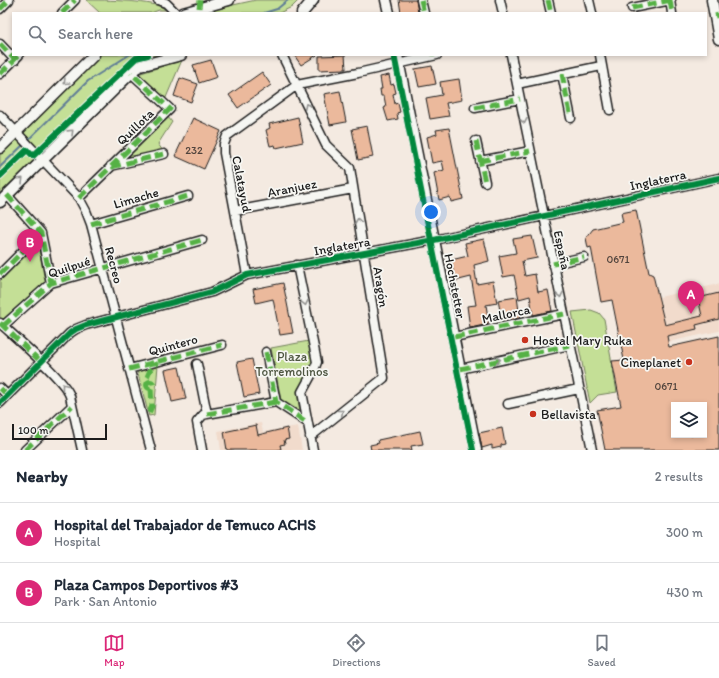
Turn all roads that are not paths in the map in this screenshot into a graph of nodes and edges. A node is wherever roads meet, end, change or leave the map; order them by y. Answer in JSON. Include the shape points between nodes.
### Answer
{"nodes":[{"id":1,"x":10,"y":0,"type":"edge"},
{"id":2,"x":75,"y":0,"type":"edge"},
{"id":3,"x":158,"y":0,"type":"edge"},
{"id":4,"x":229,"y":0,"type":"edge"},
{"id":5,"x":313,"y":0,"type":"edge"},
{"id":6,"x":386,"y":0,"type":"edge"},
{"id":7,"x":421,"y":0,"type":"edge"},
{"id":8,"x":500,"y":0,"type":"edge"},
{"id":9,"x":548,"y":0,"type":"edge"},
{"id":10,"x":589,"y":0,"type":"edge"},
{"id":11,"x":670,"y":0,"type":"edge"},
{"id":12,"x":712,"y":0,"type":"edge"},
{"id":13,"x":200,"y":4,"type":"edge"},
{"id":14,"x":632,"y":7,"type":"edge"},
{"id":15,"x":0,"y":9,"type":"edge"},
{"id":16,"x":63,"y":12,"type":"edge"},
{"id":17,"x":175,"y":12,"type":"edge"},
{"id":18,"x":185,"y":12,"type":"edge"},
{"id":19,"x":303,"y":12,"type":"edge"},
{"id":20,"x":389,"y":12,"type":"edge"},
{"id":21,"x":424,"y":12,"type":"edge"},
{"id":22,"x":503,"y":12,"type":"edge"},
{"id":23,"x":551,"y":12,"type":"edge"},
{"id":24,"x":592,"y":12,"type":"edge"},
{"id":25,"x":672,"y":12,"type":"edge"},
{"id":26,"x":717,"y":16,"type":"edge"},
{"id":27,"x":719,"y":39,"type":"edge"},
{"id":28,"x":0,"y":44,"type":"edge"},
{"id":29,"x":12,"y":53,"type":"edge"},
{"id":30,"x":93,"y":56,"type":"edge"},
{"id":31,"x":177,"y":56,"type":"edge"},
{"id":32,"x":283,"y":56,"type":"edge"},
{"id":33,"x":426,"y":56,"type":"edge"},
{"id":34,"x":511,"y":56,"type":"edge"},
{"id":35,"x":600,"y":56,"type":"edge"},
{"id":36,"x":17,"y":57,"type":"edge"},
{"id":37,"x":398,"y":59,"type":"edge"},
{"id":38,"x":601,"y":66,"type":"junction"},
{"id":39,"x":131,"y":73,"type":"junction"},
{"id":40,"x":0,"y":74,"type":"edge"},
{"id":41,"x":562,"y":74,"type":"junction"},
{"id":42,"x":297,"y":84,"type":"junction"},
{"id":43,"x":517,"y":84,"type":"junction"},
{"id":44,"x":520,"y":99,"type":"junction"},
{"id":45,"x":475,"y":108,"type":"dead end"},
{"id":46,"x":610,"y":110,"type":"dead end"},
{"id":47,"x":0,"y":115,"type":"edge"},
{"id":48,"x":571,"y":118,"type":"dead end"},
{"id":49,"x":18,"y":133,"type":"junction"},
{"id":50,"x":476,"y":142,"type":"dead end"},
{"id":51,"x":0,"y":148,"type":"edge"},
{"id":52,"x":530,"y":151,"type":"junction"},
{"id":53,"x":164,"y":154,"type":"dead end"},
{"id":54,"x":43,"y":159,"type":"junction"},
{"id":55,"x":480,"y":161,"type":"junction"},
{"id":56,"x":111,"y":167,"type":"junction"},
{"id":57,"x":719,"y":178,"type":"edge"},
{"id":58,"x":485,"y":182,"type":"dead end"},
{"id":59,"x":353,"y":189,"type":"junction"},
{"id":60,"x":188,"y":196,"type":"dead end"},
{"id":61,"x":3,"y":198,"type":"edge"},
{"id":62,"x":78,"y":198,"type":"junction"},
{"id":63,"x":235,"y":211,"type":"junction"},
{"id":64,"x":543,"y":216,"type":"junction"},
{"id":65,"x":90,"y":224,"type":"junction"},
{"id":66,"x":41,"y":233,"type":"junction"},
{"id":67,"x":202,"y":240,"type":"dead end"},
{"id":68,"x":434,"y":240,"type":"junction"},
{"id":69,"x":364,"y":254,"type":"junction"},
{"id":70,"x":584,"y":257,"type":"dead end"},
{"id":71,"x":553,"y":264,"type":"junction"},
{"id":72,"x":297,"y":265,"type":"junction"},
{"id":73,"x":103,"y":268,"type":"junction"},
{"id":74,"x":0,"y":274,"type":"edge"},
{"id":75,"x":247,"y":275,"type":"junction"},
{"id":76,"x":50,"y":283,"type":"junction"},
{"id":77,"x":564,"y":314,"type":"junction"},
{"id":78,"x":115,"y":318,"type":"junction"},
{"id":79,"x":2,"y":324,"type":"edge"},
{"id":80,"x":454,"y":337,"type":"junction"},
{"id":81,"x":222,"y":344,"type":"dead end"},
{"id":82,"x":570,"y":345,"type":"junction"},
{"id":83,"x":266,"y":352,"type":"dead end"},
{"id":84,"x":41,"y":362,"type":"junction"},
{"id":85,"x":197,"y":364,"type":"dead end"},
{"id":86,"x":129,"y":369,"type":"junction"},
{"id":87,"x":460,"y":369,"type":"junction"},
{"id":88,"x":0,"y":388,"type":"edge"},
{"id":89,"x":579,"y":389,"type":"junction"},
{"id":90,"x":7,"y":395,"type":"junction"},
{"id":91,"x":276,"y":402,"type":"junction"},
{"id":92,"x":0,"y":403,"type":"edge"},
{"id":93,"x":508,"y":404,"type":"dead end"},
{"id":94,"x":72,"y":406,"type":"junction"},
{"id":95,"x":207,"y":414,"type":"junction"},
{"id":96,"x":308,"y":423,"type":"junction"},
{"id":97,"x":310,"y":437,"type":"junction"},
{"id":98,"x":25,"y":450,"type":"edge"},
{"id":99,"x":82,"y":450,"type":"edge"},
{"id":100,"x":151,"y":450,"type":"edge"},
{"id":101,"x":202,"y":450,"type":"edge"},
{"id":102,"x":313,"y":450,"type":"edge"},
{"id":103,"x":476,"y":450,"type":"edge"},
{"id":104,"x":592,"y":450,"type":"edge"}],
"edges":[{"from":1,"to":15,"type":"street"},
{"from":2,"to":16,"type":"street"},
{"from":3,"to":17,"type":"street","via":[[166,3]]},
{"from":4,"to":13,"type":"main road"},
{"from":5,"to":19,"type":"main road"},
{"from":6,"to":20,"type":"main road"},
{"from":7,"to":21,"type":"street"},
{"from":8,"to":22,"type":"street"},
{"from":9,"to":23,"type":"street"},
{"from":10,"to":24,"type":"street"},
{"from":11,"to":14,"type":"street"},
{"from":11,"to":25,"type":"street"},
{"from":12,"to":26,"type":"main road"},
{"from":13,"to":18,"type":"main road"},
{"from":26,"to":27,"type":"main road"},
{"from":28,"to":29,"type":"street"},
{"from":30,"to":49,"type":"main road","one_way":true},
{"from":31,"to":39,"type":"main road","via":[[140,66]]},
{"from":32,"to":42,"type":"street","name":"Aragón"},
{"from":33,"to":37,"type":"street"},
{"from":34,"to":43,"type":"street","name":"España"},
{"from":35,"to":38,"type":"street"},
{"from":36,"to":40,"type":"street"},
{"from":37,"to":42,"type":"street"},
{"from":37,"to":68,"type":"main road","name":"Hochstetter"},
{"from":38,"to":41,"type":"street"},
{"from":38,"to":46,"type":"street"},
{"from":54,"to":39,"type":"main road","one_way":true},
{"from":39,"to":56,"type":"street","name":"Quillota","via":[[170,109]]},
{"from":41,"to":43,"type":"street"},
{"from":41,"to":48,"type":"street"},
{"from":59,"to":42,"type":"street","name":"Aragón","one_way":true,"via":[[350,168],[326,145]]},
{"from":42,"to":63,"type":"street","name":"Calatayud","via":[[227,136],[224,153]]},
{"from":43,"to":44,"type":"street","name":"España"},
{"from":44,"to":45,"type":"street"},
{"from":44,"to":52,"type":"street","name":"España","one_way":true},
{"from":47,"to":49,"type":"street","name":"Recreo"},
{"from":49,"to":51,"type":"main road"},
{"from":49,"to":54,"type":"street","name":"Recreo"},
{"from":50,"to":55,"type":"street"},
{"from":52,"to":55,"type":"street"},
{"from":52,"to":64,"type":"street","name":"España"},
{"from":53,"to":56,"type":"street"},
{"from":61,"to":54,"type":"main road","one_way":true},
{"from":54,"to":62,"type":"street","name":"Recreo"},
{"from":55,"to":58,"type":"street"},
{"from":56,"to":62,"type":"street","name":"Quillota"},
{"from":57,"to":64,"type":"street","name":"Inglaterra"},
{"from":59,"to":63,"type":"street","name":"Aranjuez"},
{"from":69,"to":59,"type":"street","name":"Aragón","one_way":true},
{"from":60,"to":65,"type":"street","name":"Limache"},
{"from":61,"to":66,"type":"street"},
{"from":62,"to":65,"type":"street","name":"Recreo"},
{"from":63,"to":75,"type":"street","name":"Calatayud"},
{"from":64,"to":68,"type":"street","name":"Inglaterra"},
{"from":64,"to":71,"type":"street","name":"España"},
{"from":65,"to":73,"type":"street","name":"Recreo"},
{"from":66,"to":74,"type":"street"},
{"from":66,"to":76,"type":"street"},
{"from":67,"to":73,"type":"street","name":"Quilpué"},
{"from":68,"to":69,"type":"street","name":"Inglaterra"},
{"from":68,"to":80,"type":"main road","name":"Hochstetter"},
{"from":69,"to":72,"type":"street","name":"Inglaterra"},
{"from":97,"to":69,"type":"street","name":"Aragón","one_way":true,"via":[[384,378]]},
{"from":70,"to":71,"type":"street"},
{"from":71,"to":77,"type":"street","name":"España","one_way":true},
{"from":72,"to":75,"type":"street","name":"Inglaterra"},
{"from":72,"to":96,"type":"street","one_way":true,"via":[[317,362],[302,392]]},
{"from":73,"to":76,"type":"street","name":"Quilpué"},
{"from":73,"to":78,"type":"street","name":"Recreo"},
{"from":75,"to":78,"type":"street","name":"Inglaterra","via":[[212,292]]},
{"from":76,"to":79,"type":"street","name":"Quilpué"},
{"from":77,"to":80,"type":"street","name":"Mallorca"},
{"from":77,"to":82,"type":"street","name":"España"},
{"from":78,"to":84,"type":"street","name":"Inglaterra","via":[[76,329]]},
{"from":78,"to":86,"type":"street","name":"Recreo"},
{"from":79,"to":84,"type":"street"},
{"from":80,"to":87,"type":"main road","name":"Hochstetter"},
{"from":81,"to":86,"type":"street","name":"Quintero"},
{"from":87,"to":82,"type":"street","one_way":true},
{"from":82,"to":89,"type":"street","name":"España"},
{"from":83,"to":91,"type":"street"},
{"from":84,"to":90,"type":"street","name":"Inglaterra"},
{"from":94,"to":84,"type":"street","one_way":true,"via":[[69,392]]},
{"from":85,"to":95,"type":"street"},
{"from":86,"to":100,"type":"street","name":"Recreo"},
{"from":87,"to":103,"type":"main road","name":"Hochstetter"},
{"from":88,"to":90,"type":"street"},
{"from":89,"to":93,"type":"street"},
{"from":89,"to":104,"type":"street","name":"España"},
{"from":90,"to":92,"type":"street","name":"Inglaterra"},
{"from":91,"to":95,"type":"street"},
{"from":91,"to":96,"type":"street"},
{"from":94,"to":98,"type":"street"},
{"from":94,"to":99,"type":"street"},
{"from":95,"to":101,"type":"street","via":[[202,415],[196,422]]},
{"from":96,"to":97,"type":"street"},
{"from":97,"to":102,"type":"street"}]}
